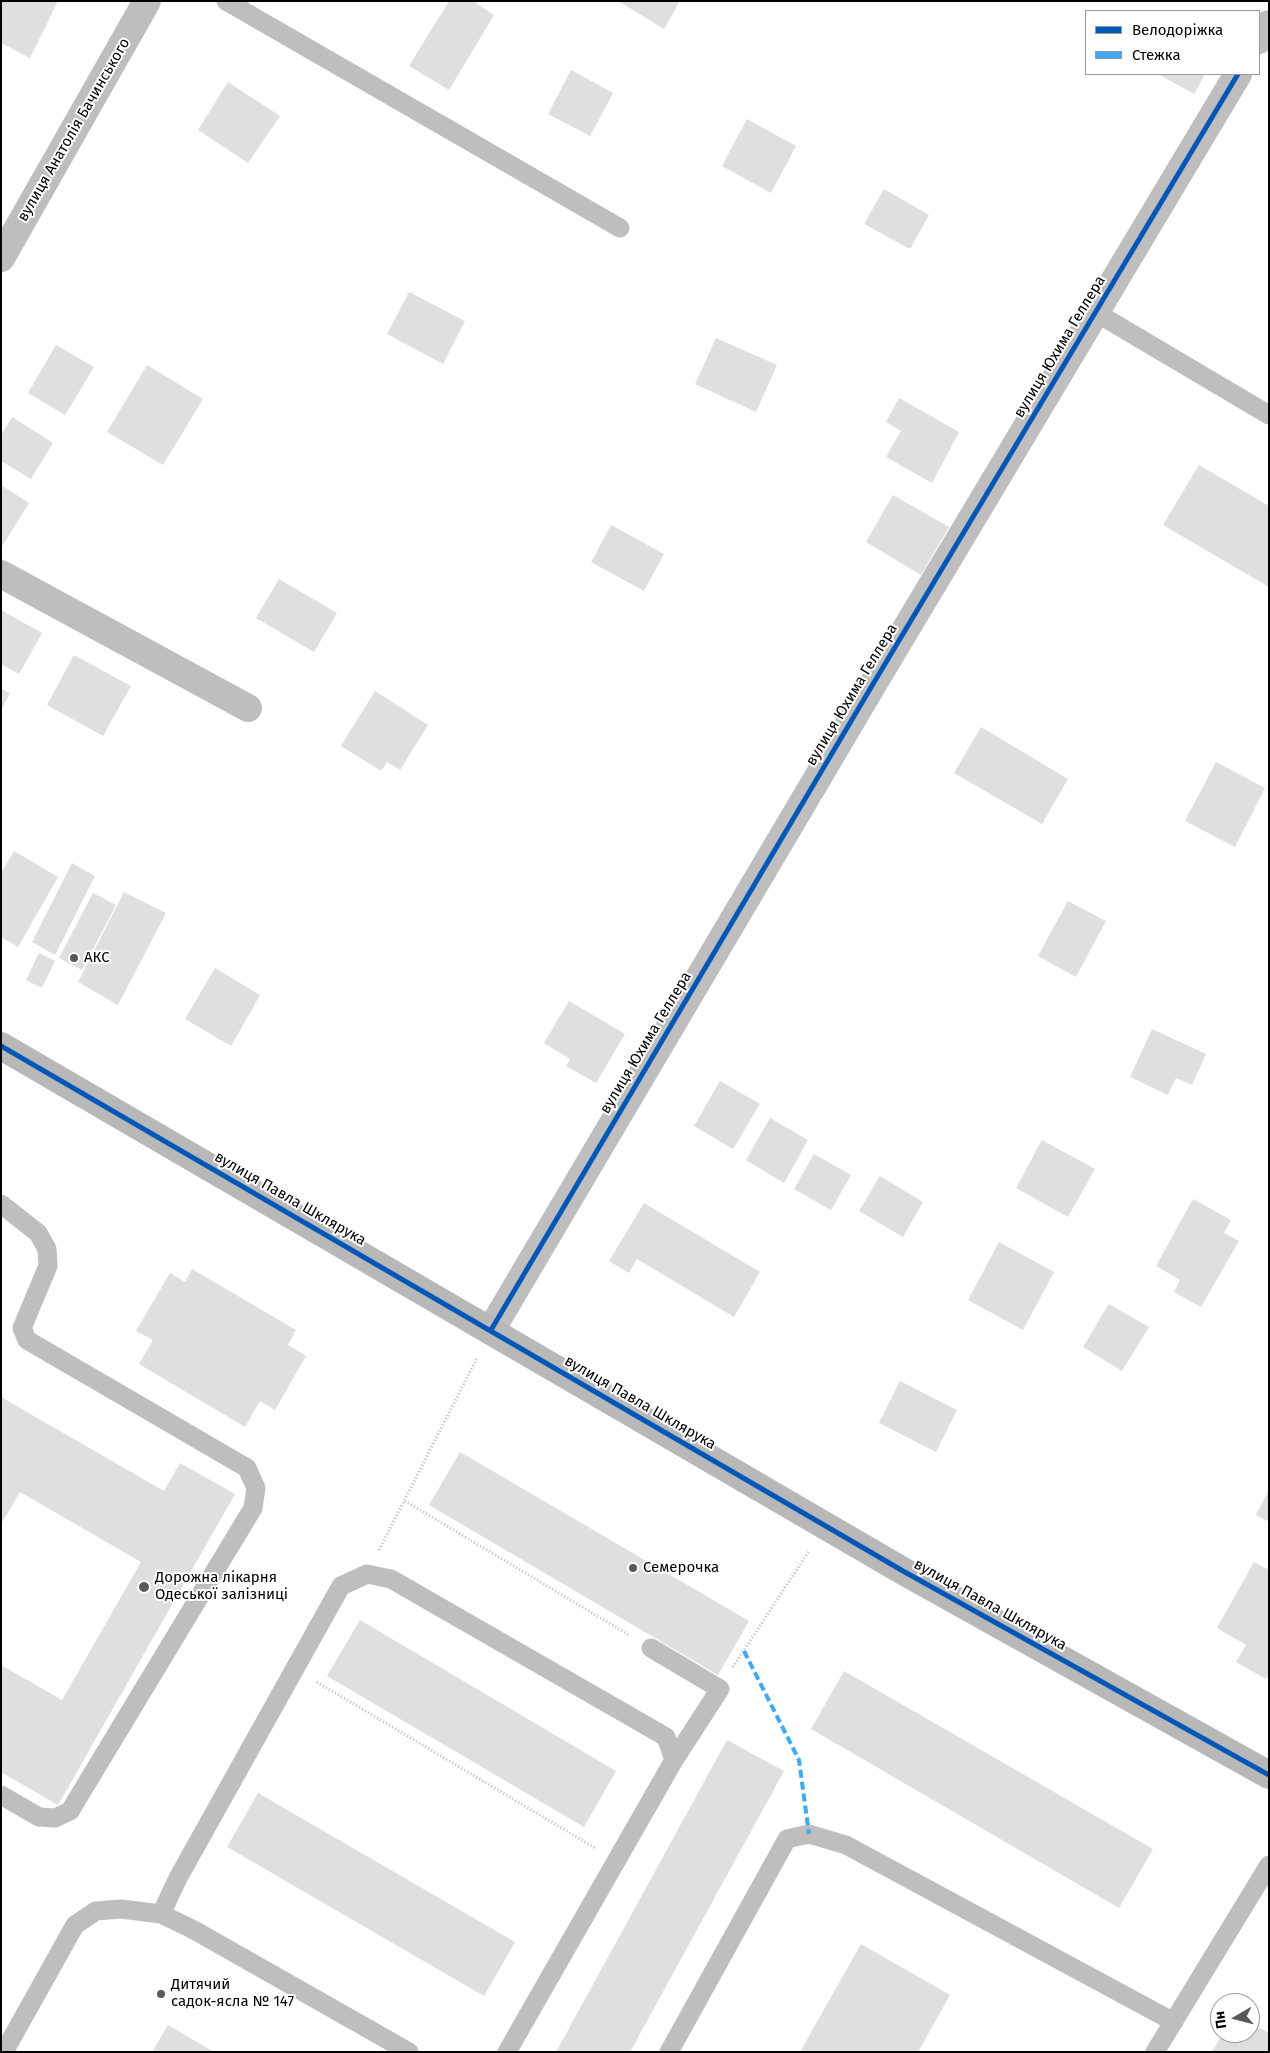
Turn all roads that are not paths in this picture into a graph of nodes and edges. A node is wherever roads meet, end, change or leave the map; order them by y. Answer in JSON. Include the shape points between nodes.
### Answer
{"nodes":[{"id":1,"x":147,"y":1,"type":"edge"},
{"id":2,"x":226,"y":1,"type":"edge"},
{"id":3,"x":1269,"y":24,"type":"edge"},
{"id":4,"x":1260,"y":38,"type":"edge"},
{"id":5,"x":1237,"y":75,"type":"edge"},
{"id":6,"x":620,"y":228,"type":"dead end"},
{"id":7,"x":1,"y":258,"type":"edge"},
{"id":8,"x":1095,"y":312,"type":"junction"},
{"id":9,"x":1269,"y":415,"type":"edge"},
{"id":10,"x":1,"y":574,"type":"edge"},
{"id":11,"x":248,"y":708,"type":"dead end"},
{"id":12,"x":1,"y":1046,"type":"edge"},
{"id":13,"x":1,"y":1204,"type":"edge"},
{"id":14,"x":491,"y":1330,"type":"junction"},
{"id":15,"x":652,"y":1648,"type":"road end"},
{"id":16,"x":674,"y":1760,"type":"junction"},
{"id":17,"x":1269,"y":1775,"type":"edge"},
{"id":18,"x":1,"y":1795,"type":"edge"},
{"id":19,"x":1269,"y":1865,"type":"edge"},
{"id":20,"x":161,"y":1914,"type":"junction"},
{"id":21,"x":1174,"y":2022,"type":"junction"},
{"id":22,"x":4,"y":2052,"type":"edge"},
{"id":23,"x":409,"y":2052,"type":"edge"},
{"id":24,"x":507,"y":2052,"type":"edge"},
{"id":25,"x":669,"y":2052,"type":"edge"},
{"id":26,"x":1155,"y":2052,"type":"edge"}],
"edges":[{"from":1,"to":7,"type":"street","name":"вулиця Анатолія Бачинського"},
{"from":2,"to":6,"type":"lane"},
{"from":3,"to":4,"type":"street"},
{"from":5,"to":8,"type":"street","name":"вулиця Юхима Геллера"},
{"from":8,"to":9,"type":"lane"},
{"from":8,"to":14,"type":"street","name":"вулиця Юхима Геллера"},
{"from":10,"to":11,"type":"street"},
{"from":12,"to":14,"type":"street","name":"вулиця Павла Шклярука"},
{"from":13,"to":18,"type":"lane","via":[[38,1233],[47,1249],[48,1266],[22,1328],[27,1340],[247,1468],[256,1488],[254,1508],[70,1811],[55,1818],[39,1817]]},
{"from":14,"to":17,"type":"street","name":"вулиця Павла Шклярука","via":[[911,1576]]},
{"from":15,"to":16,"type":"lane","via":[[720,1689]]},
{"from":16,"to":20,"type":"lane","via":[[666,1737],[391,1579],[367,1574],[341,1586]]},
{"from":16,"to":24,"type":"lane"},
{"from":19,"to":21,"type":"lane"},
{"from":20,"to":22,"type":"lane","via":[[121,1909],[96,1911],[75,1925]]},
{"from":20,"to":23,"type":"lane"},
{"from":21,"to":25,"type":"lane","via":[[846,1845],[809,1834],[787,1839]]},
{"from":21,"to":26,"type":"lane"}]}
